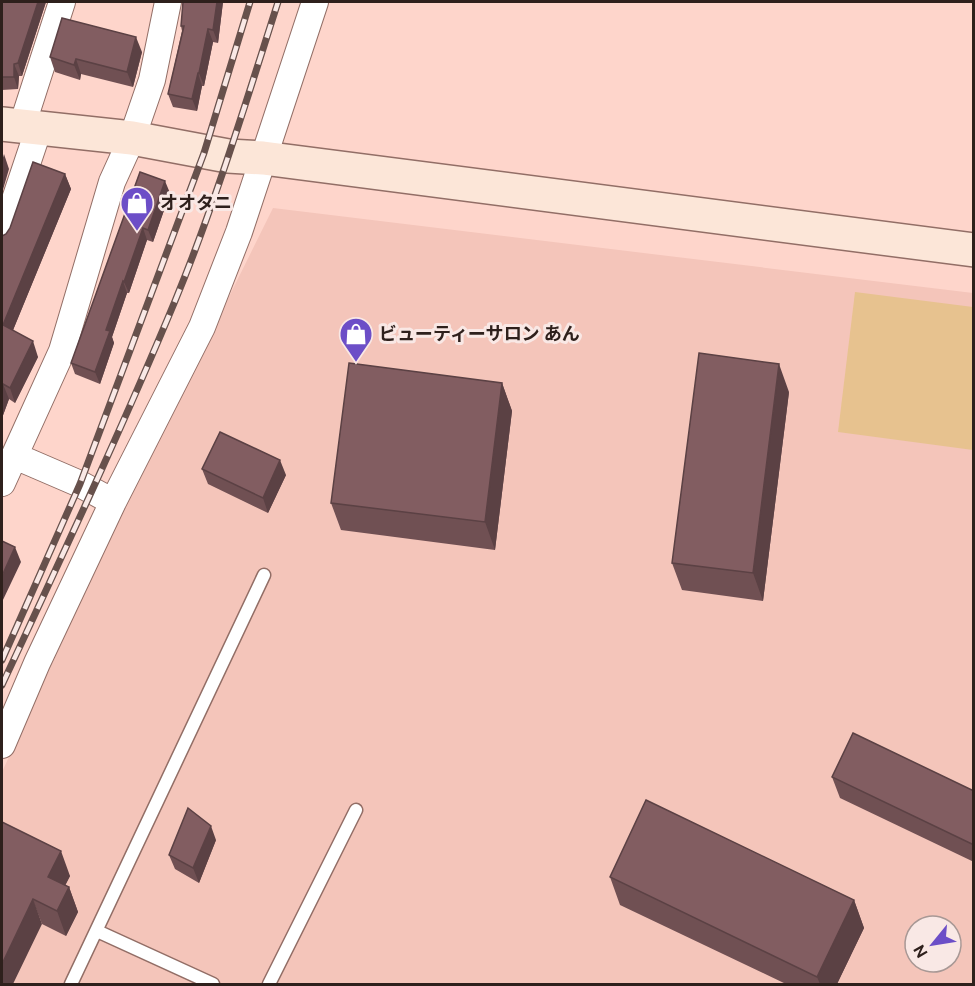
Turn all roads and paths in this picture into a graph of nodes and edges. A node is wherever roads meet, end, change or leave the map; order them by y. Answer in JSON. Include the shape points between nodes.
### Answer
{"nodes":[{"id":1,"x":62,"y":2,"type":"edge"},
{"id":2,"x":168,"y":2,"type":"edge"},
{"id":3,"x":315,"y":2,"type":"edge"},
{"id":4,"x":21,"y":126,"type":"edge"},
{"id":5,"x":132,"y":138,"type":"junction"},
{"id":6,"x":263,"y":158,"type":"junction"},
{"id":7,"x":2,"y":238,"type":"edge"},
{"id":8,"x":974,"y":250,"type":"edge"},
{"id":9,"x":15,"y":456,"type":"junction"},
{"id":10,"x":2,"y":483,"type":"edge"},
{"id":11,"x":113,"y":502,"type":"junction"},
{"id":12,"x":264,"y":574,"type":"dead end"},
{"id":13,"x":2,"y":745,"type":"edge"},
{"id":14,"x":356,"y":810,"type":"dead end"},
{"id":15,"x":97,"y":931,"type":"junction"},
{"id":16,"x":71,"y":984,"type":"edge"},
{"id":17,"x":213,"y":984,"type":"edge"},
{"id":18,"x":269,"y":984,"type":"edge"}],
"edges":[{"from":1,"to":4,"type":"street"},
{"from":2,"to":5,"type":"street","via":[[152,80]]},
{"from":3,"to":6,"type":"street"},
{"from":4,"to":5,"type":"street"},
{"from":4,"to":7,"type":"street"},
{"from":5,"to":6,"type":"street","via":[[204,153]]},
{"from":5,"to":9,"type":"street","via":[[112,182],[62,351]]},
{"from":6,"to":8,"type":"street"},
{"from":6,"to":11,"type":"street","via":[[202,327]]},
{"from":9,"to":10,"type":"street"},
{"from":9,"to":11,"type":"street"},
{"from":11,"to":13,"type":"street"},
{"from":12,"to":15,"type":"lane"},
{"from":14,"to":18,"type":"lane"},
{"from":15,"to":16,"type":"lane"},
{"from":15,"to":17,"type":"lane"}]}
